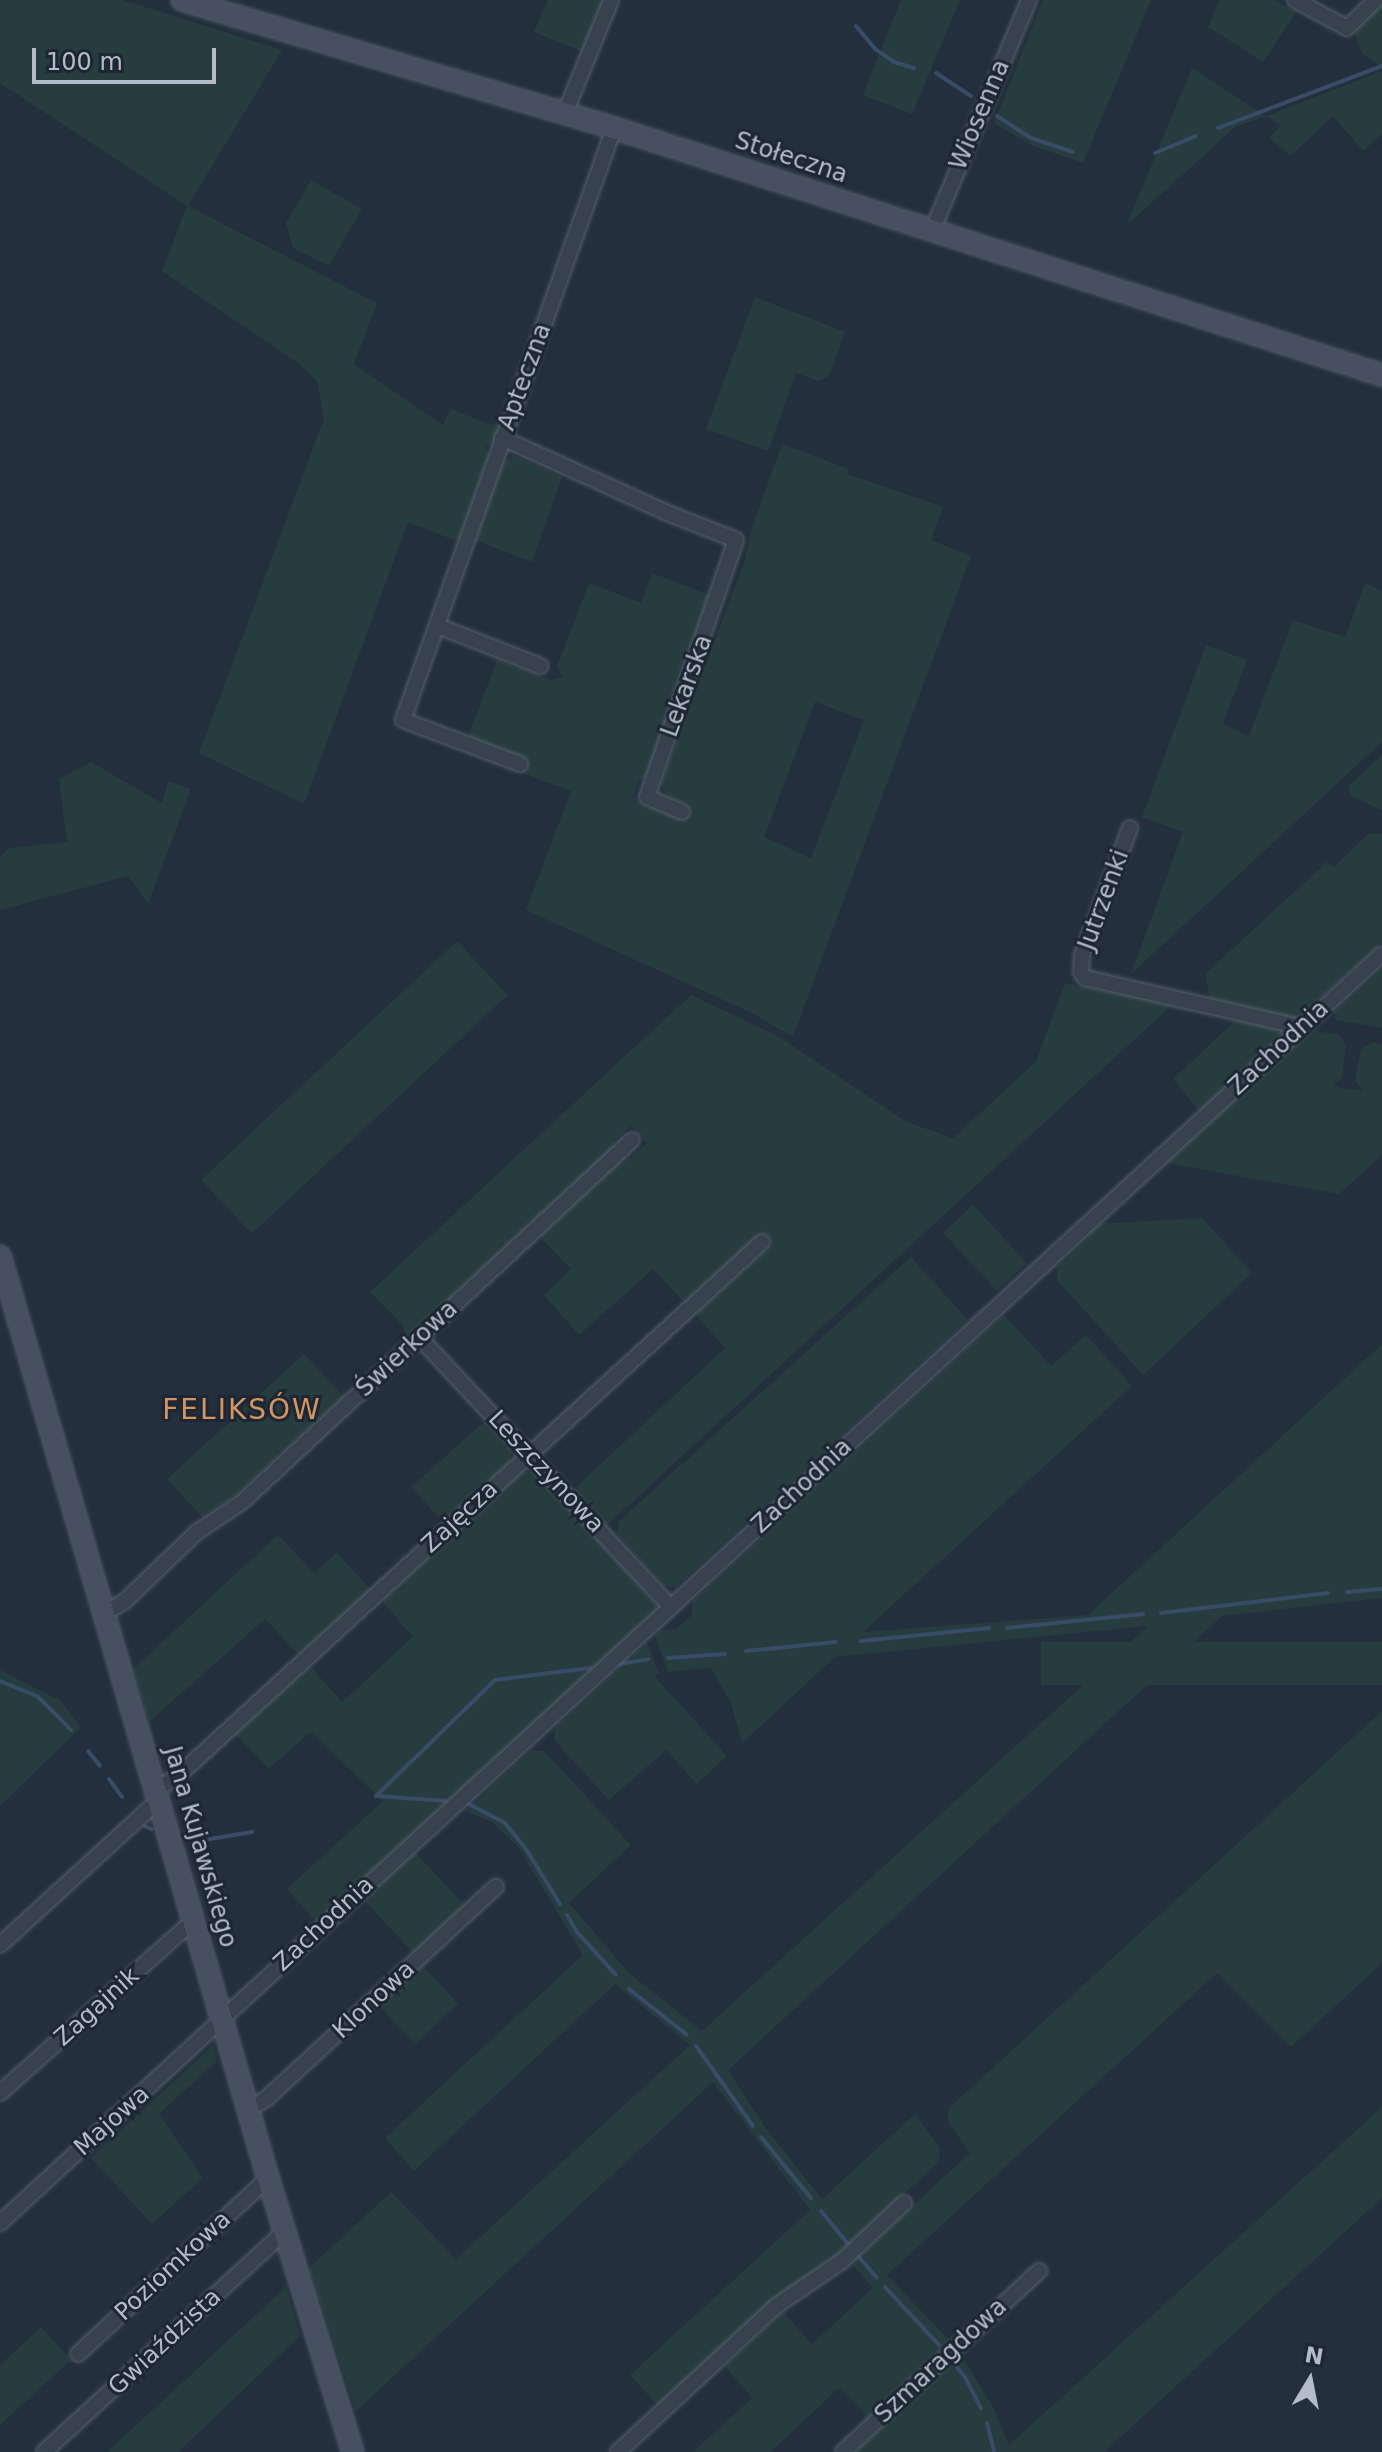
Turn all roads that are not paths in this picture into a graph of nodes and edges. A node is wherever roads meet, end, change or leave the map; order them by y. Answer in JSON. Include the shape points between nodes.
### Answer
{"nodes":[{"id":1,"x":182,"y":0,"type":"edge"},
{"id":2,"x":611,"y":0,"type":"edge"},
{"id":3,"x":1029,"y":0,"type":"edge"},
{"id":4,"x":1297,"y":0,"type":"edge"},
{"id":5,"x":1376,"y":0,"type":"edge"},
{"id":6,"x":565,"y":113,"type":"junction"},
{"id":7,"x":614,"y":128,"type":"junction"},
{"id":8,"x":932,"y":231,"type":"junction"},
{"id":9,"x":1382,"y":375,"type":"edge"},
{"id":10,"x":502,"y":438,"type":"junction"},
{"id":11,"x":438,"y":626,"type":"junction"},
{"id":12,"x":540,"y":666,"type":"dead end"},
{"id":13,"x":520,"y":764,"type":"dead end"},
{"id":14,"x":682,"y":812,"type":"dead end"},
{"id":15,"x":1130,"y":828,"type":"dead end"},
{"id":16,"x":1382,"y":954,"type":"edge"},
{"id":17,"x":1301,"y":1027,"type":"junction"},
{"id":18,"x":632,"y":1140,"type":"dead end"},
{"id":19,"x":762,"y":1242,"type":"dead end"},
{"id":20,"x":0,"y":1256,"type":"edge"},
{"id":21,"x":3,"y":1283,"type":"edge"},
{"id":22,"x":419,"y":1337,"type":"junction"},
{"id":23,"x":529,"y":1453,"type":"junction"},
{"id":24,"x":671,"y":1607,"type":"junction"},
{"id":25,"x":105,"y":1613,"type":"junction"},
{"id":26,"x":158,"y":1795,"type":"junction"},
{"id":27,"x":496,"y":1887,"type":"dead end"},
{"id":28,"x":194,"y":1920,"type":"junction"},
{"id":29,"x":0,"y":1945,"type":"edge"},
{"id":30,"x":222,"y":2019,"type":"junction"},
{"id":31,"x":0,"y":2093,"type":"edge"},
{"id":32,"x":249,"y":2109,"type":"junction"},
{"id":33,"x":268,"y":2178,"type":"junction"},
{"id":34,"x":904,"y":2203,"type":"dead end"},
{"id":35,"x":0,"y":2223,"type":"edge"},
{"id":36,"x":284,"y":2232,"type":"junction"},
{"id":37,"x":1039,"y":2271,"type":"dead end"},
{"id":38,"x":78,"y":2354,"type":"dead end"},
{"id":39,"x":44,"y":2452,"type":"edge"},
{"id":40,"x":353,"y":2452,"type":"edge"},
{"id":41,"x":618,"y":2452,"type":"edge"},
{"id":42,"x":843,"y":2452,"type":"edge"}],
"edges":[{"from":1,"to":6,"type":"main road","name":"Stołeczna"},
{"from":2,"to":6,"type":"street"},
{"from":3,"to":8,"type":"street","name":"Wiosenna"},
{"from":4,"to":5,"type":"street","via":[[1347,28]]},
{"from":6,"to":7,"type":"main road","name":"Stołeczna"},
{"from":7,"to":8,"type":"main road","name":"Stołeczna"},
{"from":7,"to":10,"type":"street","name":"Apteczna"},
{"from":8,"to":9,"type":"main road","name":"Stołeczna"},
{"from":10,"to":11,"type":"street","name":"Apteczna"},
{"from":10,"to":14,"type":"street","name":"Lekarska","via":[[736,540],[647,797]]},
{"from":11,"to":12,"type":"street"},
{"from":11,"to":13,"type":"street","name":"Apteczna","via":[[403,720]]},
{"from":15,"to":17,"type":"street","name":"Jutrzenki","via":[[1082,955],[1085,978]]},
{"from":16,"to":17,"type":"street","name":"Zachodnia"},
{"from":17,"to":24,"type":"street","name":"Zachodnia"},
{"from":18,"to":22,"type":"street","name":"Świerkowa"},
{"from":19,"to":23,"type":"street","name":"Zajęcza"},
{"from":20,"to":21,"type":"main road","name":"Jana Kujawskiego"},
{"from":21,"to":25,"type":"main road","name":"Jana Kujawskiego"},
{"from":22,"to":23,"type":"street","name":"Leszczynowa"},
{"from":22,"to":25,"type":"street","name":"Świerkowa","via":[[242,1502],[197,1532],[125,1601]]},
{"from":23,"to":24,"type":"street","name":"Leszczynowa"},
{"from":23,"to":26,"type":"street","name":"Zajęcza"},
{"from":24,"to":30,"type":"street","name":"Zachodnia"},
{"from":25,"to":26,"type":"main road","name":"Jana Kujawskiego"},
{"from":26,"to":28,"type":"main road","name":"Jana Kujawskiego"},
{"from":26,"to":29,"type":"street","name":"Zajęcza"},
{"from":27,"to":32,"type":"street","name":"Klonowa"},
{"from":28,"to":30,"type":"main road","name":"Jana Kujawskiego"},
{"from":28,"to":31,"type":"street","name":"Zagajnik"},
{"from":30,"to":32,"type":"main road","name":"Jana Kujawskiego"},
{"from":30,"to":35,"type":"street","name":"Majowa"},
{"from":32,"to":33,"type":"main road","name":"Jana Kujawskiego"},
{"from":33,"to":36,"type":"main road","name":"Jana Kujawskiego"},
{"from":33,"to":38,"type":"street","name":"Poziomkowa"},
{"from":34,"to":41,"type":"street","via":[[842,2261],[776,2306]]},
{"from":36,"to":39,"type":"street","name":"Gwiaździsta"},
{"from":36,"to":40,"type":"main road","name":"Jana Kujawskiego"},
{"from":37,"to":42,"type":"street","name":"Szmaragdowa"}]}
